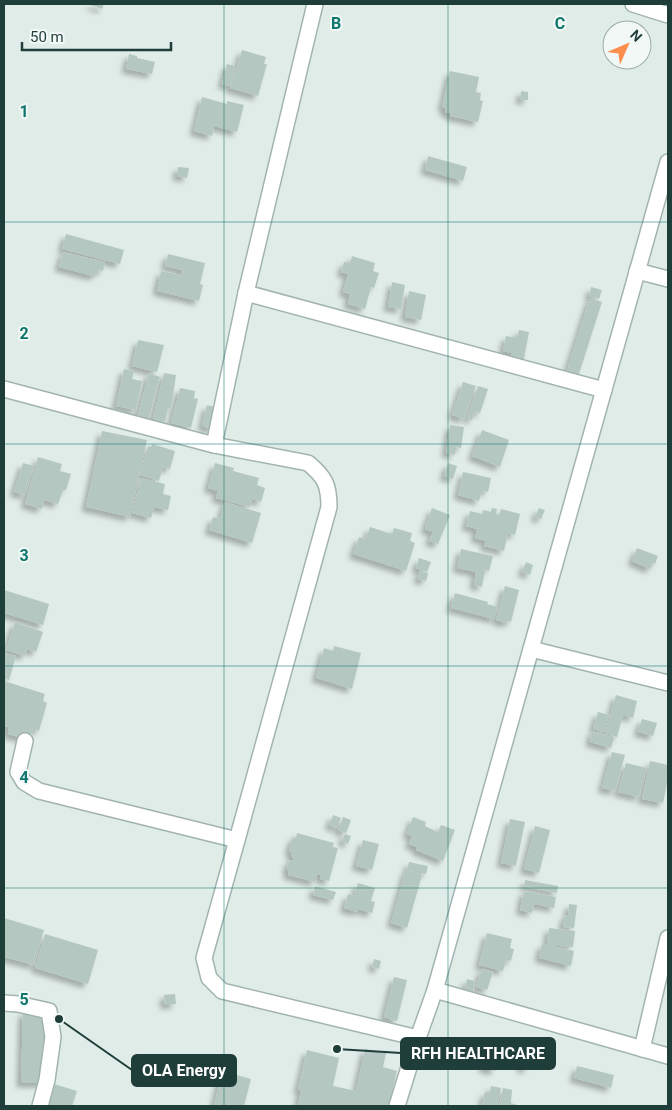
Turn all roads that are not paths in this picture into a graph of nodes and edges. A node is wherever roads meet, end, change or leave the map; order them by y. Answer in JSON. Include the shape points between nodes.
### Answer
{"nodes":[{"id":1,"x":315,"y":4,"type":"edge"},
{"id":2,"x":634,"y":4,"type":"edge"},
{"id":3,"x":668,"y":15,"type":"edge"},
{"id":4,"x":668,"y":162,"type":"edge"},
{"id":5,"x":637,"y":271,"type":"junction"},
{"id":6,"x":668,"y":279,"type":"edge"},
{"id":7,"x":246,"y":293,"type":"junction"},
{"id":8,"x":4,"y":389,"type":"edge"},
{"id":9,"x":604,"y":390,"type":"junction"},
{"id":10,"x":214,"y":445,"type":"junction"},
{"id":11,"x":531,"y":650,"type":"junction"},
{"id":12,"x":668,"y":684,"type":"edge"},
{"id":13,"x":25,"y":741,"type":"dead end"},
{"id":14,"x":237,"y":840,"type":"junction"},
{"id":15,"x":668,"y":938,"type":"edge"},
{"id":16,"x":436,"y":990,"type":"junction"},
{"id":17,"x":4,"y":1002,"type":"edge"},
{"id":18,"x":418,"y":1038,"type":"junction"},
{"id":19,"x":642,"y":1049,"type":"junction"},
{"id":20,"x":668,"y":1056,"type":"edge"},
{"id":21,"x":40,"y":1106,"type":"edge"},
{"id":22,"x":398,"y":1106,"type":"edge"}],
"edges":[{"from":1,"to":7,"type":"street"},
{"from":2,"to":3,"type":"street"},
{"from":4,"to":5,"type":"street"},
{"from":5,"to":6,"type":"street"},
{"from":5,"to":9,"type":"street"},
{"from":7,"to":9,"type":"street"},
{"from":7,"to":10,"type":"street"},
{"from":8,"to":10,"type":"street"},
{"from":9,"to":11,"type":"street"},
{"from":10,"to":14,"type":"street","via":[[308,463],[320,473],[329,490],[329,507]]},
{"from":11,"to":12,"type":"street"},
{"from":11,"to":16,"type":"street"},
{"from":13,"to":14,"type":"street","via":[[18,772],[24,782],[38,791]]},
{"from":14,"to":18,"type":"street","via":[[204,958],[209,978],[222,991]]},
{"from":15,"to":19,"type":"street"},
{"from":16,"to":18,"type":"street"},
{"from":16,"to":19,"type":"street"},
{"from":17,"to":21,"type":"street","via":[[49,1011],[53,1037]]},
{"from":18,"to":22,"type":"street"},
{"from":19,"to":20,"type":"street"}]}
